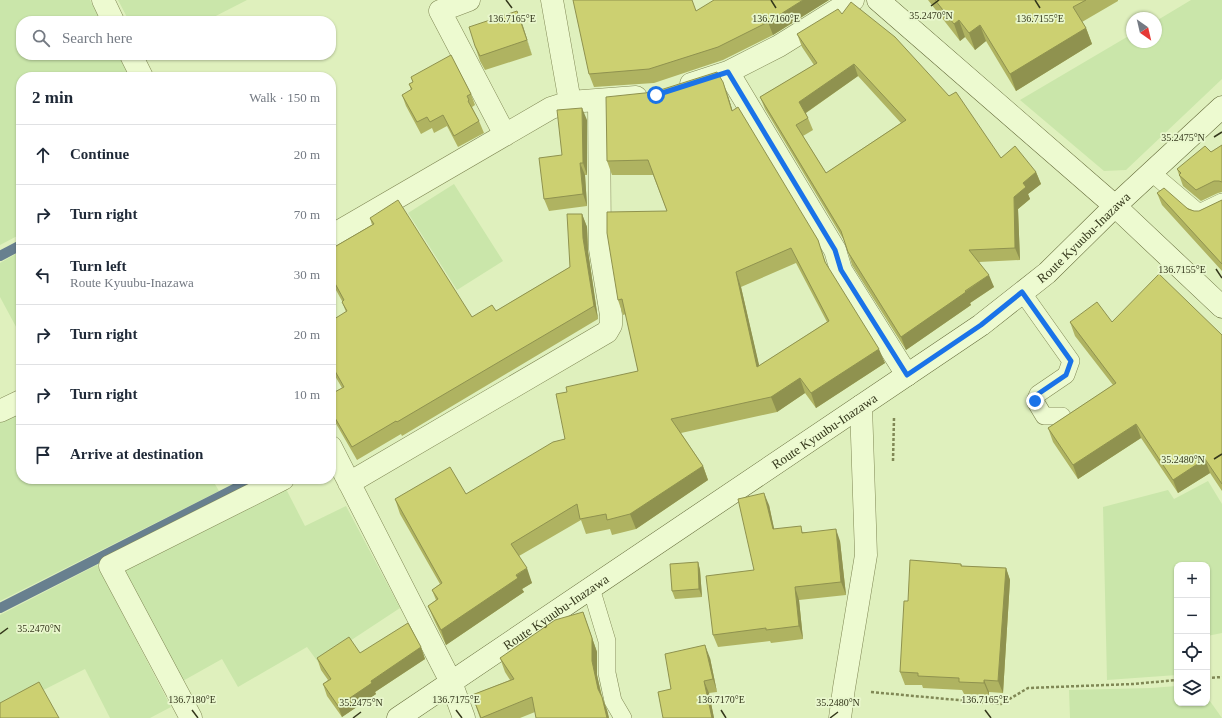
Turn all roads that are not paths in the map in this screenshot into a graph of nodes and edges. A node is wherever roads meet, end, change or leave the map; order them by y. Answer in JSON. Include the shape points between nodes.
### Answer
{"nodes":[{"id":1,"x":103,"y":0,"type":"edge"},
{"id":2,"x":469,"y":0,"type":"edge"},
{"id":3,"x":552,"y":0,"type":"edge"},
{"id":4,"x":853,"y":0,"type":"edge"},
{"id":5,"x":878,"y":0,"type":"edge"},
{"id":6,"x":111,"y":16,"type":"edge"},
{"id":7,"x":134,"y":60,"type":"edge"},
{"id":8,"x":140,"y":72,"type":"edge"},
{"id":9,"x":728,"y":72,"type":"junction"},
{"id":10,"x":599,"y":100,"type":"junction"},
{"id":11,"x":570,"y":102,"type":"junction"},
{"id":12,"x":1222,"y":107,"type":"edge"},
{"id":13,"x":505,"y":134,"type":"junction"},
{"id":14,"x":1152,"y":172,"type":"junction"},
{"id":15,"x":1222,"y":202,"type":"edge"},
{"id":16,"x":1115,"y":206,"type":"junction"},
{"id":17,"x":336,"y":233,"type":"edge"},
{"id":18,"x":1022,"y":292,"type":"junction"},
{"id":19,"x":1222,"y":307,"type":"edge"},
{"id":20,"x":907,"y":375,"type":"junction"},
{"id":21,"x":16,"y":404,"type":"edge"},
{"id":22,"x":861,"y":406,"type":"junction"},
{"id":23,"x":0,"y":412,"type":"edge"},
{"id":24,"x":1062,"y":416,"type":"dead end"},
{"id":25,"x":336,"y":459,"type":"edge"},
{"id":26,"x":349,"y":483,"type":"junction"},
{"id":27,"x":273,"y":484,"type":"edge"},
{"id":28,"x":591,"y":588,"type":"junction"},
{"id":29,"x":451,"y":682,"type":"junction"},
{"id":30,"x":191,"y":718,"type":"edge"},
{"id":31,"x":398,"y":718,"type":"edge"},
{"id":32,"x":464,"y":718,"type":"edge"},
{"id":33,"x":623,"y":718,"type":"edge"},
{"id":34,"x":840,"y":718,"type":"edge"}],
"edges":[{"from":1,"to":6,"type":"street"},
{"from":2,"to":13,"type":"street","via":[[440,11]]},
{"from":3,"to":11,"type":"street"},
{"from":4,"to":9,"type":"street","via":[[779,46]]},
{"from":5,"to":16,"type":"street"},
{"from":7,"to":8,"type":"street"},
{"from":9,"to":10,"type":"street","via":[[664,93]]},
{"from":9,"to":20,"type":"street","via":[[835,250],[841,270]]},
{"from":10,"to":11,"type":"street"},
{"from":10,"to":26,"type":"street","via":[[600,249],[611,315],[611,325],[607,332]]},
{"from":11,"to":13,"type":"street","via":[[551,108]]},
{"from":12,"to":14,"type":"street","name":"Route Kyuubu-Inazawa"},
{"from":13,"to":17,"type":"street"},
{"from":14,"to":15,"type":"lane","via":[[1199,213]]},
{"from":14,"to":16,"type":"street","name":"Route Kyuubu-Inazawa"},
{"from":16,"to":18,"type":"street","name":"Route Kyuubu-Inazawa","via":[[1047,273]]},
{"from":16,"to":19,"type":"street"},
{"from":18,"to":20,"type":"street","name":"Route Kyuubu-Inazawa","via":[[981,325]]},
{"from":18,"to":24,"type":"lane","via":[[1071,361],[1066,375],[1038,394],[1035,401],[1044,416]]},
{"from":20,"to":22,"type":"street","name":"Route Kyuubu-Inazawa"},
{"from":21,"to":23,"type":"street"},
{"from":22,"to":28,"type":"street","name":"Route Kyuubu-Inazawa"},
{"from":22,"to":34,"type":"street","via":[[866,555]]},
{"from":25,"to":26,"type":"street"},
{"from":26,"to":29,"type":"street"},
{"from":27,"to":30,"type":"street","via":[[110,566]]},
{"from":28,"to":29,"type":"street","name":"Route Kyuubu-Inazawa"},
{"from":28,"to":33,"type":"lane","via":[[607,641],[607,673],[613,701]]},
{"from":29,"to":31,"type":"street","name":"Route Kyuubu-Inazawa"},
{"from":29,"to":32,"type":"street"}]}
